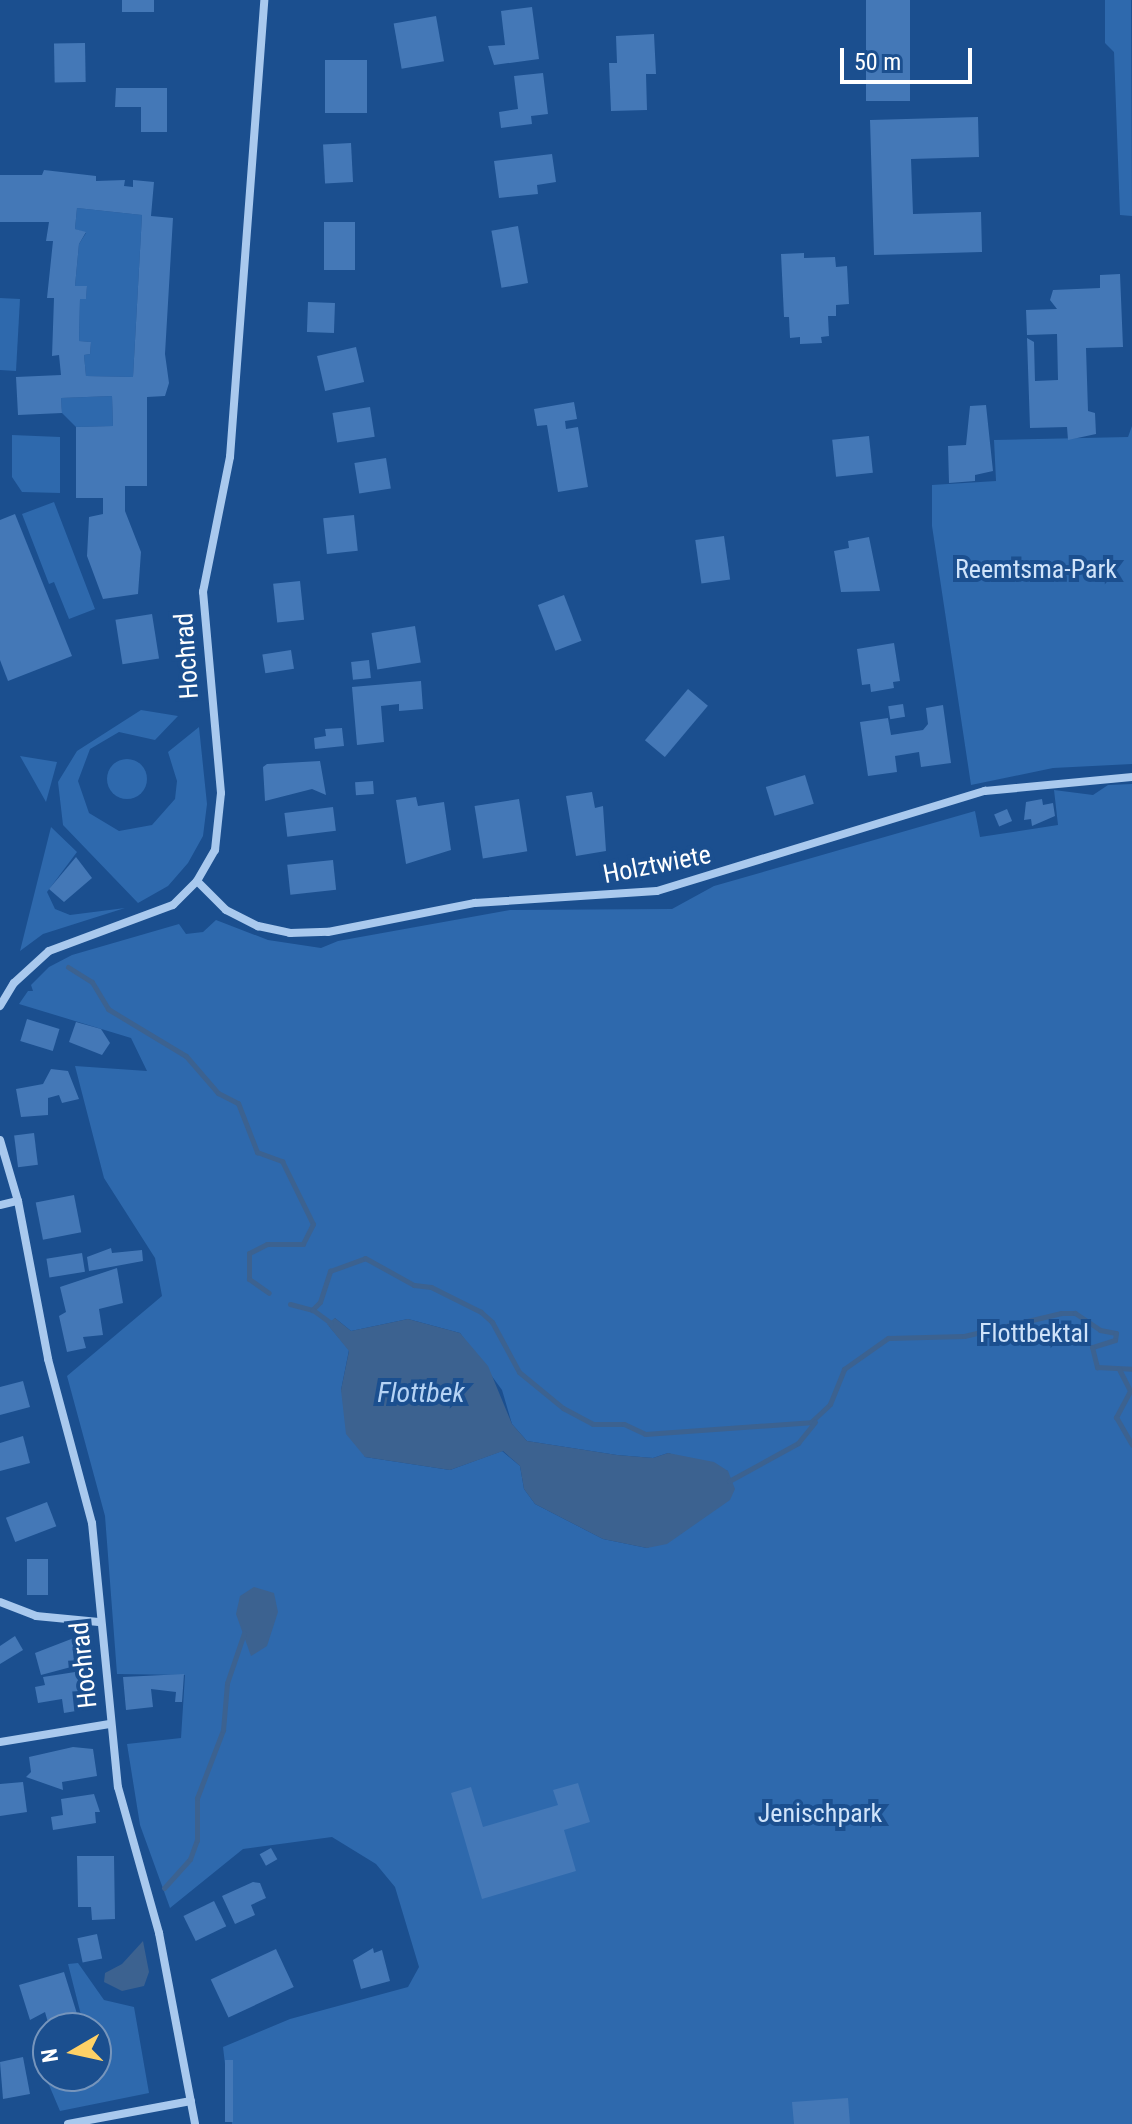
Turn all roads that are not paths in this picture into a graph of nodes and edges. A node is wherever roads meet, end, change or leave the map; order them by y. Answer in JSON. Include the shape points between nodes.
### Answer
{"nodes":[{"id":1,"x":264,"y":0,"type":"edge"},
{"id":2,"x":1132,"y":777,"type":"edge"},
{"id":3,"x":197,"y":881,"type":"junction"},
{"id":4,"x":0,"y":1006,"type":"edge"},
{"id":5,"x":0,"y":1140,"type":"edge"},
{"id":6,"x":18,"y":1201,"type":"junction"},
{"id":7,"x":0,"y":1205,"type":"edge"},
{"id":8,"x":0,"y":1602,"type":"edge"},
{"id":9,"x":99,"y":1622,"type":"junction"},
{"id":10,"x":110,"y":1724,"type":"junction"},
{"id":11,"x":0,"y":1742,"type":"edge"},
{"id":12,"x":191,"y":2101,"type":"junction"},
{"id":13,"x":68,"y":2124,"type":"edge"},
{"id":14,"x":195,"y":2124,"type":"edge"}],
"edges":[{"from":1,"to":3,"type":"street","name":"Hochrad","via":[[230,457],[203,592],[221,818],[215,850]]},
{"from":2,"to":3,"type":"street","name":"Holztwiete","via":[[985,791],[657,891],[475,903],[328,932],[290,933],[258,926],[226,910]]},
{"from":3,"to":4,"type":"street","name":"Hochrad","via":[[159,911],[49,951],[14,983]]},
{"from":5,"to":6,"type":"street","name":"Hochrad"},
{"from":6,"to":7,"type":"street"},
{"from":6,"to":9,"type":"street","name":"Hochrad","via":[[42,1334],[92,1523]]},
{"from":8,"to":9,"type":"street","via":[[36,1616]]},
{"from":9,"to":10,"type":"street","name":"Hochrad"},
{"from":10,"to":11,"type":"street"},
{"from":10,"to":12,"type":"street","name":"Hochrad","via":[[122,1807],[159,1933]]},
{"from":12,"to":13,"type":"street"},
{"from":12,"to":14,"type":"street","name":"Hochrad"}]}
